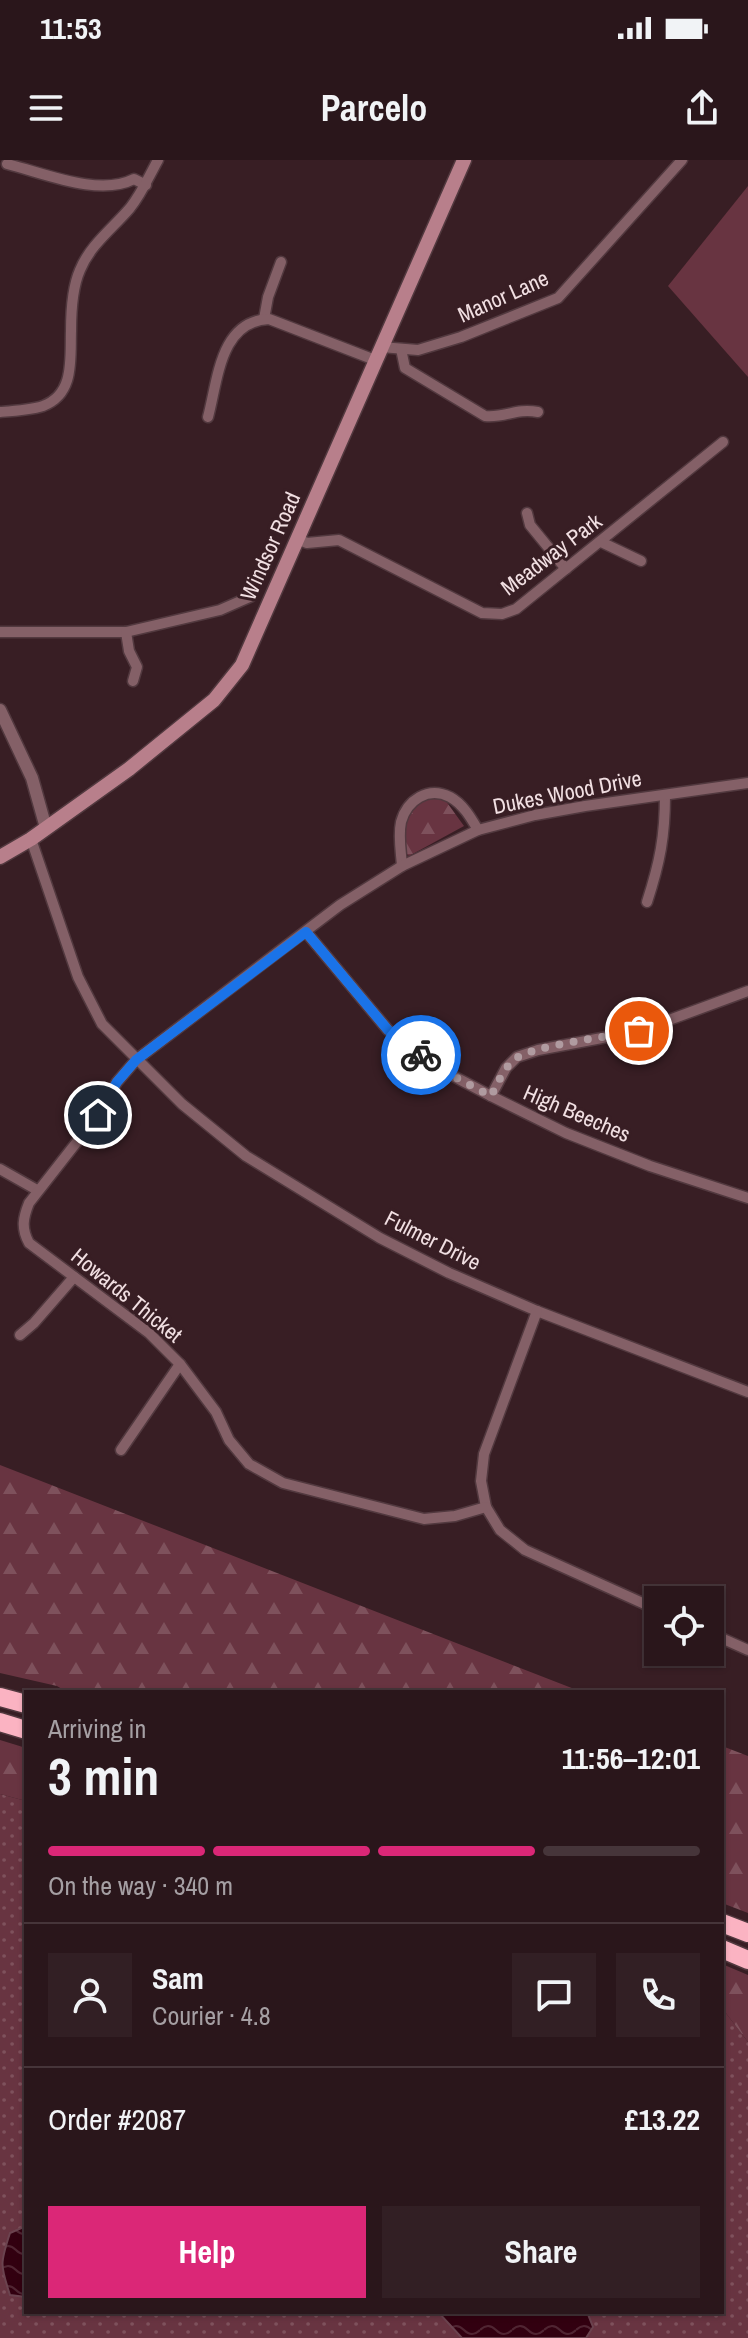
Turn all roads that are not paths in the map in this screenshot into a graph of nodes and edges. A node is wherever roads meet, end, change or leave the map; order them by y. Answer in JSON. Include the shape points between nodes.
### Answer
{"nodes":[{"id":1,"x":158,"y":160,"type":"edge"},
{"id":2,"x":464,"y":160,"type":"edge"},
{"id":3,"x":682,"y":160,"type":"edge"},
{"id":4,"x":7,"y":164,"type":"dead end"},
{"id":5,"x":146,"y":185,"type":"junction"},
{"id":6,"x":281,"y":262,"type":"dead end"},
{"id":7,"x":264,"y":319,"type":"junction"},
{"id":8,"x":401,"y":349,"type":"junction"},
{"id":9,"x":378,"y":353,"type":"junction"},
{"id":10,"x":0,"y":412,"type":"edge"},
{"id":11,"x":538,"y":412,"type":"dead end"},
{"id":12,"x":208,"y":417,"type":"dead end"},
{"id":13,"x":723,"y":442,"type":"dead end"},
{"id":14,"x":527,"y":513,"type":"dead end"},
{"id":15,"x":297,"y":539,"type":"junction"},
{"id":16,"x":601,"y":542,"type":"junction"},
{"id":17,"x":641,"y":561,"type":"dead end"},
{"id":18,"x":566,"y":569,"type":"junction"},
{"id":19,"x":252,"y":596,"type":"dead end"},
{"id":20,"x":0,"y":632,"type":"edge"},
{"id":21,"x":126,"y":632,"type":"junction"},
{"id":22,"x":133,"y":681,"type":"dead end"},
{"id":23,"x":0,"y":710,"type":"edge"},
{"id":24,"x":6,"y":736,"type":"edge"},
{"id":25,"x":748,"y":783,"type":"edge"},
{"id":26,"x":665,"y":795,"type":"junction"},
{"id":27,"x":46,"y":828,"type":"junction"},
{"id":28,"x":478,"y":830,"type":"junction"},
{"id":29,"x":31,"y":839,"type":"junction"},
{"id":30,"x":0,"y":857,"type":"edge"},
{"id":31,"x":402,"y":866,"type":"junction"},
{"id":32,"x":647,"y":902,"type":"dead end"},
{"id":33,"x":306,"y":932,"type":"junction"},
{"id":34,"x":748,"y":991,"type":"edge"},
{"id":35,"x":136,"y":1060,"type":"junction"},
{"id":36,"x":491,"y":1096,"type":"junction"},
{"id":37,"x":0,"y":1169,"type":"edge"},
{"id":38,"x":37,"y":1190,"type":"junction"},
{"id":39,"x":748,"y":1198,"type":"edge"},
{"id":40,"x":74,"y":1277,"type":"junction"},
{"id":41,"x":537,"y":1311,"type":"junction"},
{"id":42,"x":20,"y":1335,"type":"dead end"},
{"id":43,"x":180,"y":1364,"type":"junction"},
{"id":44,"x":748,"y":1392,"type":"edge"},
{"id":45,"x":121,"y":1450,"type":"dead end"},
{"id":46,"x":486,"y":1507,"type":"junction"},
{"id":47,"x":644,"y":1604,"type":"edge"},
{"id":48,"x":724,"y":1639,"type":"edge"},
{"id":49,"x":748,"y":1650,"type":"edge"},
{"id":50,"x":0,"y":1697,"type":"edge"},
{"id":51,"x":24,"y":1703,"type":"edge"},
{"id":52,"x":0,"y":1722,"type":"edge"},
{"id":53,"x":24,"y":1729,"type":"edge"},
{"id":54,"x":724,"y":1924,"type":"edge"},
{"id":55,"x":748,"y":1933,"type":"edge"},
{"id":56,"x":724,"y":1950,"type":"edge"},
{"id":57,"x":748,"y":1960,"type":"edge"}],
"edges":[{"from":1,"to":5,"type":"street"},
{"from":2,"to":9,"type":"main road","name":"Windsor Road"},
{"from":3,"to":8,"type":"street","name":"Manor Lane","via":[[558,298],[461,337],[418,350]]},
{"from":4,"to":5,"type":"street","via":[[94,186],[134,179]]},
{"from":5,"to":10,"type":"street","via":[[80,269],[73,300],[71,367],[60,394],[45,405]]},
{"from":6,"to":7,"type":"street"},
{"from":7,"to":9,"type":"street","name":"Manor Lane"},
{"from":7,"to":12,"type":"street","via":[[242,327],[229,341]]},
{"from":8,"to":9,"type":"street","name":"Manor Lane"},
{"from":8,"to":11,"type":"street","via":[[405,368],[485,416]]},
{"from":9,"to":15,"type":"main road","name":"Windsor Road"},
{"from":13,"to":16,"type":"street","name":"Meadway Park"},
{"from":14,"to":18,"type":"street","via":[[530,525]]},
{"from":15,"to":18,"type":"street","name":"Meadway Park","via":[[339,540],[482,613],[516,609]]},
{"from":15,"to":27,"type":"main road","name":"Windsor Road","via":[[242,665],[214,700]]},
{"from":16,"to":17,"type":"street"},
{"from":16,"to":18,"type":"street","name":"Meadway Park"},
{"from":19,"to":21,"type":"street","via":[[220,610]]},
{"from":20,"to":21,"type":"street"},
{"from":21,"to":22,"type":"street","via":[[137,667]]},
{"from":23,"to":24,"type":"street"},
{"from":24,"to":27,"type":"street","via":[[32,778]]},
{"from":25,"to":26,"type":"street","name":"Dukes Wood Drive"},
{"from":26,"to":28,"type":"street","name":"Dukes Wood Drive","via":[[535,815]]},
{"from":26,"to":32,"type":"street","via":[[665,830]]},
{"from":27,"to":29,"type":"main road","name":"Windsor Road"},
{"from":28,"to":31,"type":"street","name":"Dukes Wood Drive"},
{"from":28,"to":31,"type":"street","via":[[451,798],[422,794],[401,822]]},
{"from":29,"to":30,"type":"main road","name":"Windsor Road"},
{"from":29,"to":35,"type":"street","via":[[78,977],[102,1024]]},
{"from":31,"to":33,"type":"street","name":"Dukes Wood Drive"},
{"from":33,"to":35,"type":"street","name":"Dukes Wood Drive"},
{"from":33,"to":36,"type":"street","name":"High Beeches","via":[[388,1030],[438,1068]]},
{"from":34,"to":36,"type":"street","via":[[639,1031],[517,1057]]},
{"from":35,"to":38,"type":"street","name":"Howards Thicket"},
{"from":35,"to":41,"type":"street","name":"Fulmer Drive","via":[[246,1156],[380,1238]]},
{"from":36,"to":39,"type":"street","name":"High Beeches","via":[[650,1166]]},
{"from":37,"to":38,"type":"street"},
{"from":38,"to":40,"type":"street","name":"Howards Thicket","via":[[23,1218],[24,1232],[29,1243]]},
{"from":40,"to":42,"type":"street"},
{"from":40,"to":43,"type":"street","name":"Howards Thicket","via":[[149,1333]]},
{"from":41,"to":44,"type":"street","name":"Fulmer Drive"},
{"from":41,"to":46,"type":"street","via":[[484,1454],[481,1481]]},
{"from":43,"to":45,"type":"street"},
{"from":43,"to":46,"type":"street","name":"Howards Thicket","via":[[249,1464],[283,1483],[424,1519]]},
{"from":46,"to":47,"type":"street","via":[[500,1530],[525,1550]]},
{"from":48,"to":49,"type":"street"},
{"from":50,"to":51,"type":"highway"},
{"from":52,"to":53,"type":"highway"},
{"from":54,"to":55,"type":"highway"},
{"from":56,"to":57,"type":"highway"}]}
